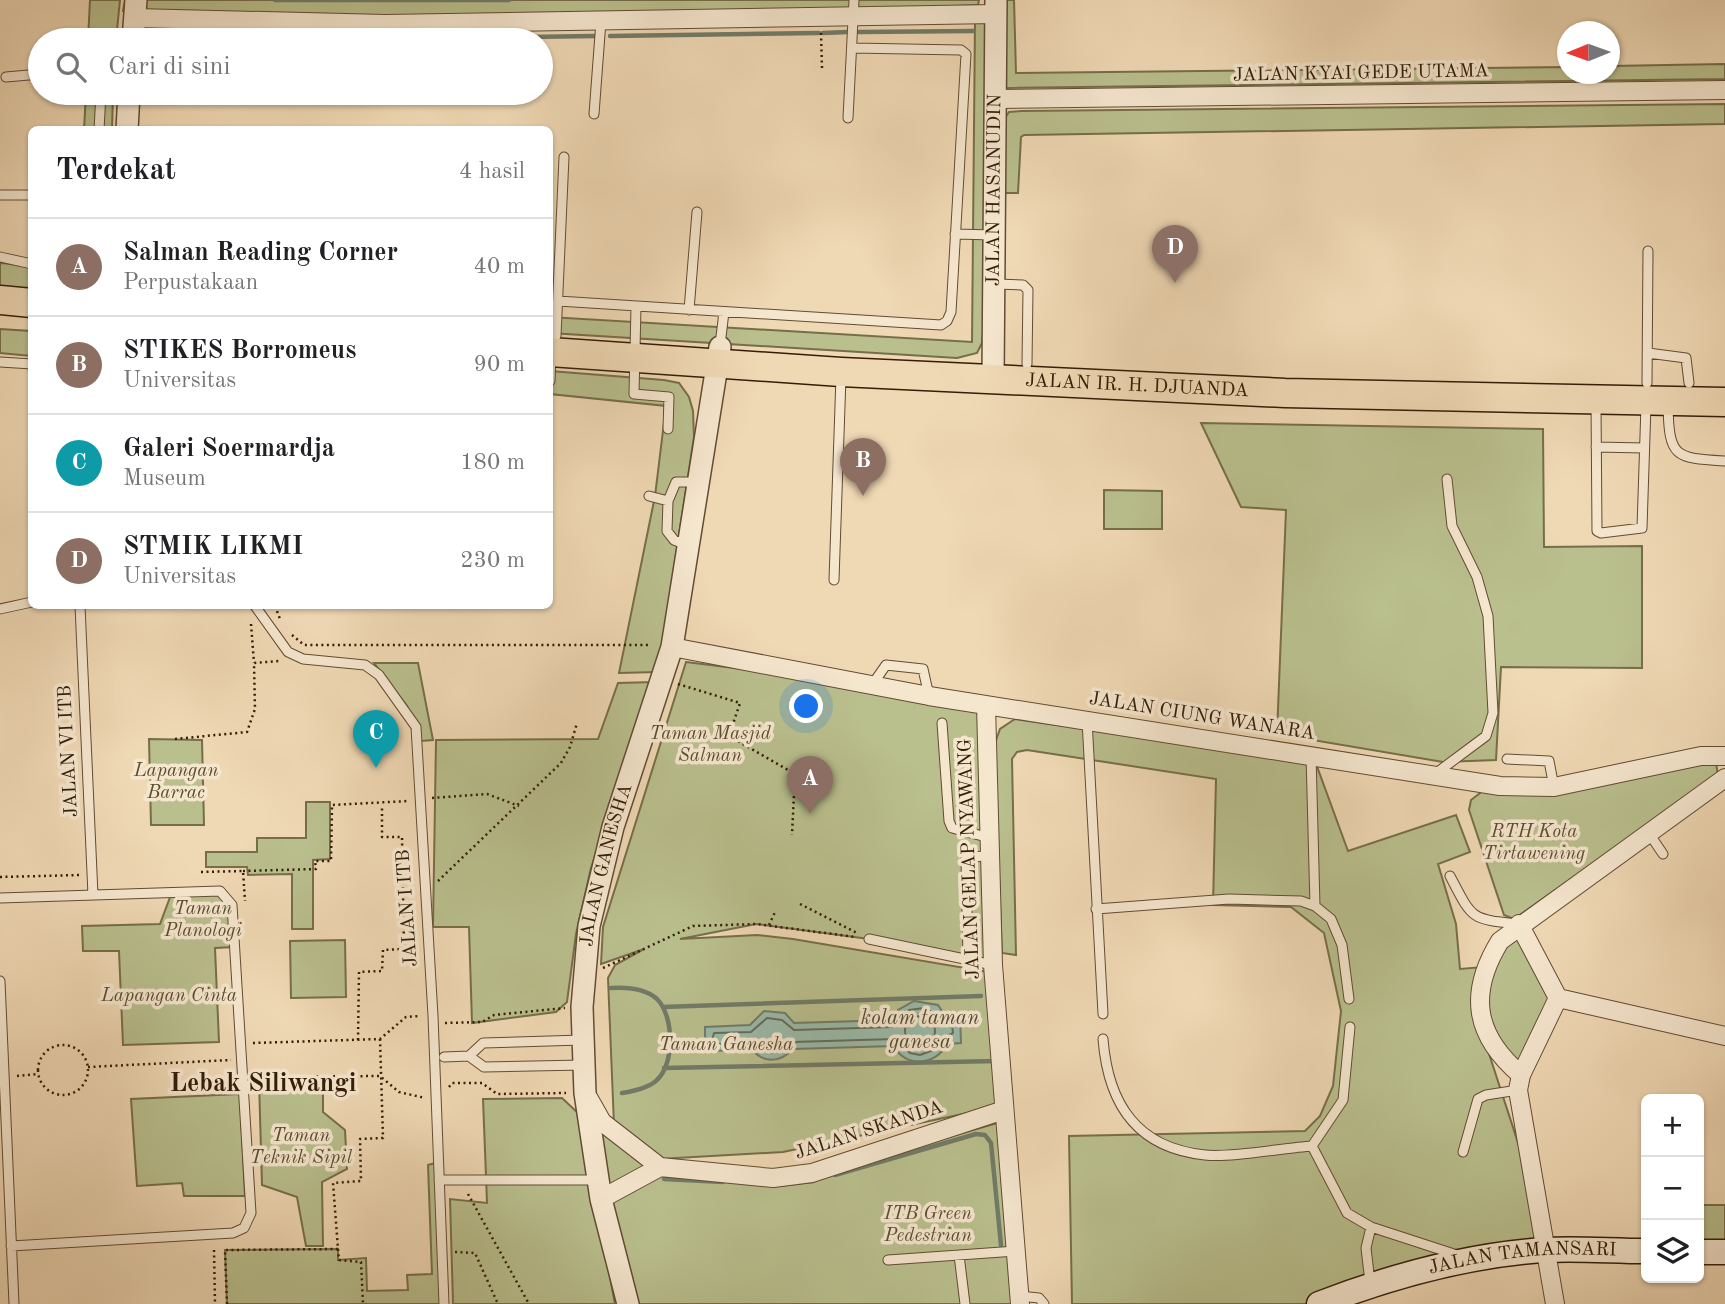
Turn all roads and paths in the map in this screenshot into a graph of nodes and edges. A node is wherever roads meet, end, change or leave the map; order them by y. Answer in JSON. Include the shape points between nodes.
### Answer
{"nodes":[{"id":1,"x":996,"y":7,"type":"edge"},
{"id":2,"x":854,"y":8,"type":"edge"},
{"id":3,"x":136,"y":9,"type":"edge"},
{"id":4,"x":821,"y":16,"type":"junction"},
{"id":5,"x":601,"y":21,"type":"junction"},
{"id":6,"x":134,"y":28,"type":"edge"},
{"id":7,"x":853,"y":48,"type":"junction"},
{"id":8,"x":822,"y":68,"type":"dead end"},
{"id":9,"x":28,"y":75,"type":"edge"},
{"id":10,"x":6,"y":77,"type":"dead end"},
{"id":11,"x":1725,"y":90,"type":"edge"},
{"id":12,"x":997,"y":99,"type":"junction"},
{"id":13,"x":101,"y":105,"type":"edge"},
{"id":14,"x":124,"y":105,"type":"edge"},
{"id":15,"x":594,"y":114,"type":"dead end"},
{"id":16,"x":848,"y":118,"type":"dead end"},
{"id":17,"x":99,"y":126,"type":"edge"},
{"id":18,"x":126,"y":126,"type":"edge"},
{"id":19,"x":564,"y":157,"type":"dead end"},
{"id":20,"x":0,"y":195,"type":"edge"},
{"id":21,"x":28,"y":195,"type":"edge"},
{"id":22,"x":697,"y":212,"type":"dead end"},
{"id":23,"x":955,"y":234,"type":"junction"},
{"id":24,"x":996,"y":235,"type":"junction"},
{"id":25,"x":1648,"y":251,"type":"dead end"},
{"id":26,"x":0,"y":257,"type":"edge"},
{"id":27,"x":28,"y":263,"type":"edge"},
{"id":28,"x":996,"y":284,"type":"junction"},
{"id":29,"x":0,"y":300,"type":"edge"},
{"id":30,"x":558,"y":301,"type":"junction"},
{"id":31,"x":28,"y":303,"type":"edge"},
{"id":32,"x":636,"y":306,"type":"junction"},
{"id":33,"x":689,"y":310,"type":"junction"},
{"id":34,"x":724,"y":312,"type":"junction"},
{"id":35,"x":0,"y":318,"type":"edge"},
{"id":36,"x":28,"y":321,"type":"edge"},
{"id":37,"x":553,"y":337,"type":"edge"},
{"id":38,"x":553,"y":344,"type":"edge"},
{"id":39,"x":720,"y":346,"type":"junction"},
{"id":40,"x":634,"y":349,"type":"junction"},
{"id":41,"x":1648,"y":353,"type":"junction"},
{"id":42,"x":0,"y":362,"type":"edge"},
{"id":43,"x":28,"y":364,"type":"edge"},
{"id":44,"x":1027,"y":364,"type":"junction"},
{"id":45,"x":993,"y":371,"type":"junction"},
{"id":46,"x":841,"y":372,"type":"junction"},
{"id":47,"x":1689,"y":383,"type":"junction"},
{"id":48,"x":1725,"y":383,"type":"edge"},
{"id":49,"x":1654,"y":395,"type":"junction"},
{"id":50,"x":1596,"y":401,"type":"junction"},
{"id":51,"x":1725,"y":402,"type":"edge"},
{"id":52,"x":668,"y":429,"type":"dead end"},
{"id":53,"x":1596,"y":447,"type":"junction"},
{"id":54,"x":1644,"y":447,"type":"junction"},
{"id":55,"x":1725,"y":461,"type":"edge"},
{"id":56,"x":1447,"y":479,"type":"dead end"},
{"id":57,"x":699,"y":482,"type":"junction"},
{"id":58,"x":649,"y":496,"type":"dead end"},
{"id":59,"x":668,"y":501,"type":"junction"},
{"id":60,"x":689,"y":546,"type":"junction"},
{"id":61,"x":834,"y":580,"type":"dead end"},
{"id":62,"x":28,"y":602,"type":"edge"},
{"id":63,"x":0,"y":609,"type":"edge"},
{"id":64,"x":80,"y":609,"type":"edge"},
{"id":65,"x":257,"y":609,"type":"edge"},
{"id":66,"x":276,"y":609,"type":"edge"},
{"id":67,"x":251,"y":617,"type":"dead end"},
{"id":68,"x":283,"y":626,"type":"dead end"},
{"id":69,"x":290,"y":633,"type":"dead end"},
{"id":70,"x":649,"y":645,"type":"dead end"},
{"id":71,"x":672,"y":647,"type":"junction"},
{"id":72,"x":303,"y":659,"type":"junction"},
{"id":73,"x":254,"y":663,"type":"junction"},
{"id":74,"x":662,"y":679,"type":"junction"},
{"id":75,"x":872,"y":685,"type":"junction"},
{"id":76,"x":929,"y":696,"type":"junction"},
{"id":77,"x":986,"y":705,"type":"junction"},
{"id":78,"x":1087,"y":720,"type":"junction"},
{"id":79,"x":577,"y":723,"type":"dead end"},
{"id":80,"x":942,"y":723,"type":"dead end"},
{"id":81,"x":175,"y":740,"type":"dead end"},
{"id":82,"x":1311,"y":755,"type":"junction"},
{"id":83,"x":1725,"y":755,"type":"edge"},
{"id":84,"x":1507,"y":760,"type":"dead end"},
{"id":85,"x":1433,"y":776,"type":"junction"},
{"id":86,"x":1725,"y":778,"type":"edge"},
{"id":87,"x":1554,"y":787,"type":"junction"},
{"id":88,"x":418,"y":800,"type":"junction"},
{"id":89,"x":382,"y":804,"type":"junction"},
{"id":90,"x":519,"y":806,"type":"junction"},
{"id":91,"x":1648,"y":832,"type":"junction"},
{"id":92,"x":792,"y":835,"type":"dead end"},
{"id":93,"x":992,"y":847,"type":"junction"},
{"id":94,"x":1663,"y":853,"type":"dead end"},
{"id":95,"x":243,"y":871,"type":"junction"},
{"id":96,"x":201,"y":872,"type":"dead end"},
{"id":97,"x":92,"y":875,"type":"junction"},
{"id":98,"x":1450,"y":876,"type":"dead end"},
{"id":99,"x":0,"y":877,"type":"edge"},
{"id":100,"x":424,"y":881,"type":"junction"},
{"id":101,"x":93,"y":895,"type":"junction"},
{"id":102,"x":0,"y":898,"type":"edge"},
{"id":103,"x":800,"y":904,"type":"dead end"},
{"id":104,"x":1314,"y":906,"type":"junction"},
{"id":105,"x":1096,"y":909,"type":"junction"},
{"id":106,"x":245,"y":910,"type":"dead end"},
{"id":107,"x":776,"y":910,"type":"dead end"},
{"id":108,"x":1519,"y":924,"type":"junction"},
{"id":109,"x":769,"y":925,"type":"junction"},
{"id":110,"x":869,"y":939,"type":"junction"},
{"id":111,"x":968,"y":959,"type":"junction"},
{"id":112,"x":993,"y":965,"type":"junction"},
{"id":113,"x":597,"y":971,"type":"dead end"},
{"id":114,"x":0,"y":981,"type":"edge"},
{"id":115,"x":1558,"y":998,"type":"junction"},
{"id":116,"x":1349,"y":999,"type":"dead end"},
{"id":117,"x":558,"y":1008,"type":"dead end"},
{"id":118,"x":1103,"y":1014,"type":"dead end"},
{"id":119,"x":433,"y":1016,"type":"junction"},
{"id":120,"x":1350,"y":1027,"type":"dead end"},
{"id":121,"x":1725,"y":1036,"type":"edge"},
{"id":122,"x":380,"y":1039,"type":"junction"},
{"id":123,"x":1103,"y":1039,"type":"dead end"},
{"id":124,"x":358,"y":1040,"type":"junction"},
{"id":125,"x":582,"y":1040,"type":"junction"},
{"id":126,"x":251,"y":1043,"type":"dead end"},
{"id":127,"x":469,"y":1056,"type":"junction"},
{"id":128,"x":444,"y":1057,"type":"dead end"},
{"id":129,"x":242,"y":1060,"type":"junction"},
{"id":130,"x":583,"y":1065,"type":"junction"},
{"id":131,"x":88,"y":1067,"type":"junction"},
{"id":132,"x":39,"y":1074,"type":"junction"},
{"id":133,"x":380,"y":1076,"type":"junction"},
{"id":134,"x":4,"y":1077,"type":"junction"},
{"id":135,"x":253,"y":1077,"type":"dead end"},
{"id":136,"x":1519,"y":1082,"type":"junction"},
{"id":137,"x":585,"y":1093,"type":"junction"},
{"id":138,"x":561,"y":1094,"type":"dead end"},
{"id":139,"x":435,"y":1098,"type":"junction"},
{"id":140,"x":1004,"y":1110,"type":"junction"},
{"id":141,"x":1312,"y":1146,"type":"junction"},
{"id":142,"x":1463,"y":1152,"type":"dead end"},
{"id":143,"x":660,"y":1167,"type":"junction"},
{"id":144,"x":439,"y":1183,"type":"junction"},
{"id":145,"x":599,"y":1189,"type":"junction"},
{"id":146,"x":1371,"y":1227,"type":"junction"},
{"id":147,"x":10,"y":1245,"type":"junction"},
{"id":148,"x":338,"y":1249,"type":"junction"},
{"id":149,"x":214,"y":1250,"type":"dead end"},
{"id":150,"x":1548,"y":1250,"type":"junction"},
{"id":151,"x":1016,"y":1251,"type":"junction"},
{"id":152,"x":1641,"y":1251,"type":"edge"},
{"id":153,"x":1704,"y":1252,"type":"edge"},
{"id":154,"x":1725,"y":1252,"type":"edge"},
{"id":155,"x":442,"y":1254,"type":"junction"},
{"id":156,"x":959,"y":1255,"type":"junction"},
{"id":157,"x":888,"y":1260,"type":"dead end"},
{"id":158,"x":1477,"y":1261,"type":"junction"},
{"id":159,"x":1371,"y":1287,"type":"junction"},
{"id":160,"x":1019,"y":1300,"type":"edge"},
{"id":161,"x":14,"y":1304,"type":"edge"},
{"id":162,"x":215,"y":1304,"type":"edge"},
{"id":163,"x":227,"y":1304,"type":"edge"},
{"id":164,"x":366,"y":1304,"type":"edge"},
{"id":165,"x":444,"y":1304,"type":"edge"},
{"id":166,"x":498,"y":1304,"type":"edge"},
{"id":167,"x":529,"y":1304,"type":"edge"},
{"id":168,"x":628,"y":1304,"type":"edge"},
{"id":169,"x":965,"y":1304,"type":"edge"},
{"id":170,"x":1044,"y":1304,"type":"edge"},
{"id":171,"x":1319,"y":1304,"type":"edge"},
{"id":172,"x":1555,"y":1304,"type":"edge"}],
"edges":[{"from":1,"to":2,"type":"street"},
{"from":1,"to":12,"type":"street","name":"JALAN HASANUDIN"},
{"from":2,"to":4,"type":"street"},
{"from":2,"to":7,"type":"lane"},
{"from":3,"to":5,"type":"street","via":[[386,24]]},
{"from":3,"to":6,"type":"street"},
{"from":4,"to":5,"type":"street"},
{"from":4,"to":8,"type":"path"},
{"from":5,"to":15,"type":"lane"},
{"from":7,"to":16,"type":"lane"},
{"from":7,"to":23,"type":"lane","via":[[961,50],[966,54]]},
{"from":9,"to":10,"type":"lane"},
{"from":11,"to":12,"type":"street","name":"JALAN KYAI GEDE UTAMA"},
{"from":12,"to":24,"type":"street","name":"JALAN HASANUDIN"},
{"from":13,"to":17,"type":"lane"},
{"from":14,"to":18,"type":"street"},
{"from":19,"to":30,"type":"lane"},
{"from":20,"to":21,"type":"lane"},
{"from":22,"to":33,"type":"lane"},
{"from":23,"to":24,"type":"lane"},
{"from":23,"to":34,"type":"lane","via":[[951,312],[941,325]]},
{"from":24,"to":28,"type":"street","name":"JALAN HASANUDIN"},
{"from":25,"to":41,"type":"lane"},
{"from":26,"to":27,"type":"lane"},
{"from":28,"to":44,"type":"lane","via":[[1023,285],[1028,290]]},
{"from":28,"to":45,"type":"street","name":"JALAN HASANUDIN"},
{"from":29,"to":31,"type":"main road"},
{"from":30,"to":32,"type":"lane"},
{"from":30,"to":37,"type":"lane"},
{"from":32,"to":33,"type":"lane"},
{"from":32,"to":40,"type":"lane"},
{"from":33,"to":34,"type":"lane"},
{"from":34,"to":39,"type":"lane"},
{"from":35,"to":36,"type":"main road"},
{"from":38,"to":40,"type":"main road","name":"JALAN IR. H. DJUANDA"},
{"from":39,"to":40,"type":"main road","name":"JALAN IR. H. DJUANDA"},
{"from":39,"to":45,"type":"main road","name":"JALAN IR. H. DJUANDA"},
{"from":39,"to":46,"type":"main road","name":"JALAN IR. H. DJUANDA"},
{"from":39,"to":57,"type":"street","name":"JALAN GANESHA"},
{"from":40,"to":52,"type":"lane","via":[[634,394],[669,397]]},
{"from":41,"to":47,"type":"lane","via":[[1686,358]]},
{"from":41,"to":49,"type":"lane"},
{"from":42,"to":43,"type":"lane"},
{"from":44,"to":45,"type":"main road","name":"JALAN IR. H. DJUANDA"},
{"from":44,"to":49,"type":"main road","name":"JALAN IR. H. DJUANDA"},
{"from":45,"to":46,"type":"main road","name":"JALAN IR. H. DJUANDA"},
{"from":45,"to":50,"type":"main road","name":"JALAN IR. H. DJUANDA","via":[[1285,393]]},
{"from":46,"to":61,"type":"lane"},
{"from":47,"to":48,"type":"main road","name":"JALAN IR. H. DJUANDA"},
{"from":47,"to":49,"type":"main road","name":"JALAN IR. H. DJUANDA"},
{"from":49,"to":50,"type":"main road","name":"JALAN IR. H. DJUANDA"},
{"from":49,"to":51,"type":"main road","name":"JALAN IR. H. DJUANDA"},
{"from":49,"to":54,"type":"lane"},
{"from":49,"to":55,"type":"lane","via":[[1678,455]]},
{"from":50,"to":53,"type":"lane"},
{"from":53,"to":54,"type":"lane"},
{"from":53,"to":54,"type":"lane","via":[[1597,531],[1616,533],[1642,528]]},
{"from":56,"to":85,"type":"lane","via":[[1452,526],[1477,578],[1488,616],[1493,713],[1486,736]]},
{"from":57,"to":59,"type":"lane","via":[[676,482]]},
{"from":57,"to":60,"type":"street","name":"JALAN GANESHA"},
{"from":58,"to":59,"type":"lane"},
{"from":59,"to":60,"type":"lane","via":[[667,531]]},
{"from":60,"to":71,"type":"street","name":"JALAN GANESHA"},
{"from":62,"to":63,"type":"lane"},
{"from":64,"to":97,"type":"lane","name":"JALAN VI ITB"},
{"from":65,"to":72,"type":"lane","via":[[288,652]]},
{"from":66,"to":68,"type":"path"},
{"from":67,"to":73,"type":"path"},
{"from":69,"to":70,"type":"path","via":[[304,645]]},
{"from":71,"to":74,"type":"street","name":"JALAN GANESHA"},
{"from":71,"to":75,"type":"street","name":"JALAN CIUNG WANARA"},
{"from":72,"to":73,"type":"path"},
{"from":72,"to":88,"type":"lane","name":"JALAN I ITB","via":[[365,665],[386,683],[416,727]]},
{"from":73,"to":81,"type":"path","via":[[255,709],[247,732]]},
{"from":74,"to":92,"type":"path","via":[[740,703],[729,736],[795,774]]},
{"from":74,"to":125,"type":"street","name":"JALAN GANESHA","via":[[598,879],[589,926]]},
{"from":75,"to":76,"type":"street","name":"JALAN CIUNG WANARA"},
{"from":75,"to":76,"type":"lane","via":[[886,665],[918,667],[923,669]]},
{"from":76,"to":77,"type":"street","name":"JALAN CIUNG WANARA"},
{"from":77,"to":78,"type":"street","name":"JALAN CIUNG WANARA"},
{"from":77,"to":93,"type":"street","name":"JALAN GELAP NYAWANG"},
{"from":78,"to":82,"type":"street","name":"JALAN CIUNG WANARA"},
{"from":78,"to":105,"type":"lane"},
{"from":79,"to":90,"type":"path","via":[[561,763]]},
{"from":80,"to":93,"type":"lane","via":[[952,828]]},
{"from":82,"to":85,"type":"street","name":"JALAN CIUNG WANARA"},
{"from":82,"to":104,"type":"lane"},
{"from":83,"to":87,"type":"street","name":"JALAN CIUNG WANARA"},
{"from":84,"to":87,"type":"lane","via":[[1549,761]]},
{"from":85,"to":87,"type":"street","name":"JALAN CIUNG WANARA","via":[[1500,786]]},
{"from":86,"to":91,"type":"street"},
{"from":88,"to":89,"type":"path"},
{"from":88,"to":90,"type":"path","via":[[487,794]]},
{"from":88,"to":100,"type":"lane","name":"JALAN I ITB"},
{"from":89,"to":95,"type":"path","via":[[332,805],[331,861],[315,861],[316,869]]},
{"from":89,"to":124,"type":"path","via":[[382,837],[402,837],[404,949],[383,950],[382,971],[359,972]]},
{"from":90,"to":100,"type":"path","via":[[445,876]]},
{"from":91,"to":94,"type":"lane"},
{"from":91,"to":108,"type":"street"},
{"from":93,"to":111,"type":"lane","via":[[966,858]]},
{"from":93,"to":112,"type":"street","name":"JALAN GELAP NYAWANG"},
{"from":95,"to":96,"type":"path"},
{"from":95,"to":106,"type":"path"},
{"from":97,"to":99,"type":"path"},
{"from":97,"to":101,"type":"lane","name":"JALAN VI ITB"},
{"from":98,"to":108,"type":"lane","via":[[1480,920]]},
{"from":100,"to":119,"type":"lane","name":"JALAN I ITB"},
{"from":101,"to":102,"type":"lane"},
{"from":101,"to":129,"type":"lane","via":[[220,891],[232,905]]},
{"from":103,"to":110,"type":"path"},
{"from":104,"to":105,"type":"lane","via":[[1301,901],[1229,899]]},
{"from":104,"to":116,"type":"lane","via":[[1331,919],[1342,945]]},
{"from":105,"to":118,"type":"lane"},
{"from":107,"to":109,"type":"path"},
{"from":108,"to":115,"type":"street"},
{"from":108,"to":136,"type":"street","via":[[1500,941],[1487,962],[1480,1000],[1488,1037]]},
{"from":109,"to":110,"type":"path"},
{"from":109,"to":113,"type":"path","via":[[693,926]]},
{"from":110,"to":111,"type":"lane"},
{"from":111,"to":112,"type":"lane"},
{"from":112,"to":140,"type":"street","name":"JALAN GELAP NYAWANG"},
{"from":114,"to":134,"type":"lane"},
{"from":115,"to":121,"type":"street"},
{"from":115,"to":136,"type":"street"},
{"from":117,"to":119,"type":"path","via":[[494,1015],[482,1023],[448,1024]]},
{"from":119,"to":122,"type":"path","via":[[406,1017]]},
{"from":119,"to":139,"type":"lane","name":"JALAN I ITB"},
{"from":120,"to":141,"type":"lane","via":[[1343,1100]]},
{"from":122,"to":124,"type":"path"},
{"from":122,"to":133,"type":"path"},
{"from":123,"to":141,"type":"lane","via":[[1114,1095],[1138,1128],[1157,1142],[1205,1156]]},
{"from":124,"to":126,"type":"path"},
{"from":125,"to":127,"type":"lane","via":[[483,1043]]},
{"from":125,"to":130,"type":"street","name":"JALAN GANESHA"},
{"from":127,"to":128,"type":"lane"},
{"from":127,"to":130,"type":"lane","via":[[484,1067]]},
{"from":129,"to":131,"type":"path"},
{"from":129,"to":147,"type":"lane","via":[[251,1213],[244,1228],[233,1233]]},
{"from":130,"to":137,"type":"street","name":"JALAN GANESHA"},
{"from":131,"to":132,"type":"path","via":[[79,1089],[64,1095],[50,1091]]},
{"from":131,"to":132,"type":"path","via":[[78,1050],[60,1045],[43,1055]]},
{"from":132,"to":134,"type":"path"},
{"from":133,"to":135,"type":"path"},
{"from":133,"to":139,"type":"path","via":[[405,1094]]},
{"from":133,"to":148,"type":"path","via":[[383,1138],[360,1139],[360,1181],[333,1183]]},
{"from":134,"to":147,"type":"lane"},
{"from":136,"to":142,"type":"lane","via":[[1478,1099]]},
{"from":136,"to":150,"type":"street"},
{"from":137,"to":143,"type":"street","via":[[602,1122]]},
{"from":137,"to":145,"type":"street","name":"JALAN GANESHA"},
{"from":138,"to":139,"type":"path","via":[[496,1094],[482,1083],[452,1083]]},
{"from":139,"to":144,"type":"lane","name":"JALAN I ITB"},
{"from":140,"to":143,"type":"street","name":"JALAN SKANDA","via":[[793,1178]]},
{"from":140,"to":151,"type":"street","name":"JALAN GELAP NYAWANG"},
{"from":141,"to":146,"type":"lane","via":[[1347,1213]]},
{"from":143,"to":145,"type":"street"},
{"from":144,"to":145,"type":"lane"},
{"from":144,"to":155,"type":"lane","name":"JALAN I ITB"},
{"from":144,"to":167,"type":"path","via":[[459,1187],[469,1195]]},
{"from":145,"to":168,"type":"street","name":"JALAN GANESHA"},
{"from":146,"to":158,"type":"lane"},
{"from":146,"to":159,"type":"lane","via":[[1366,1248]]},
{"from":147,"to":161,"type":"lane"},
{"from":148,"to":163,"type":"path","via":[[225,1250]]},
{"from":148,"to":164,"type":"path","via":[[339,1260],[361,1262]]},
{"from":149,"to":162,"type":"path"},
{"from":150,"to":152,"type":"main road","name":"JALAN TAMANSARI"},
{"from":150,"to":158,"type":"main road","name":"JALAN TAMANSARI"},
{"from":150,"to":172,"type":"street"},
{"from":151,"to":156,"type":"lane"},
{"from":151,"to":160,"type":"street","name":"JALAN GELAP NYAWANG"},
{"from":153,"to":154,"type":"main road"},
{"from":155,"to":165,"type":"lane","name":"JALAN I ITB"},
{"from":155,"to":166,"type":"path","via":[[475,1253]]},
{"from":156,"to":157,"type":"lane"},
{"from":156,"to":169,"type":"lane"},
{"from":158,"to":159,"type":"main road","name":"JALAN TAMANSARI"},
{"from":159,"to":171,"type":"main road","name":"JALAN TAMANSARI"},
{"from":160,"to":170,"type":"lane","via":[[1039,1298]]}]}
